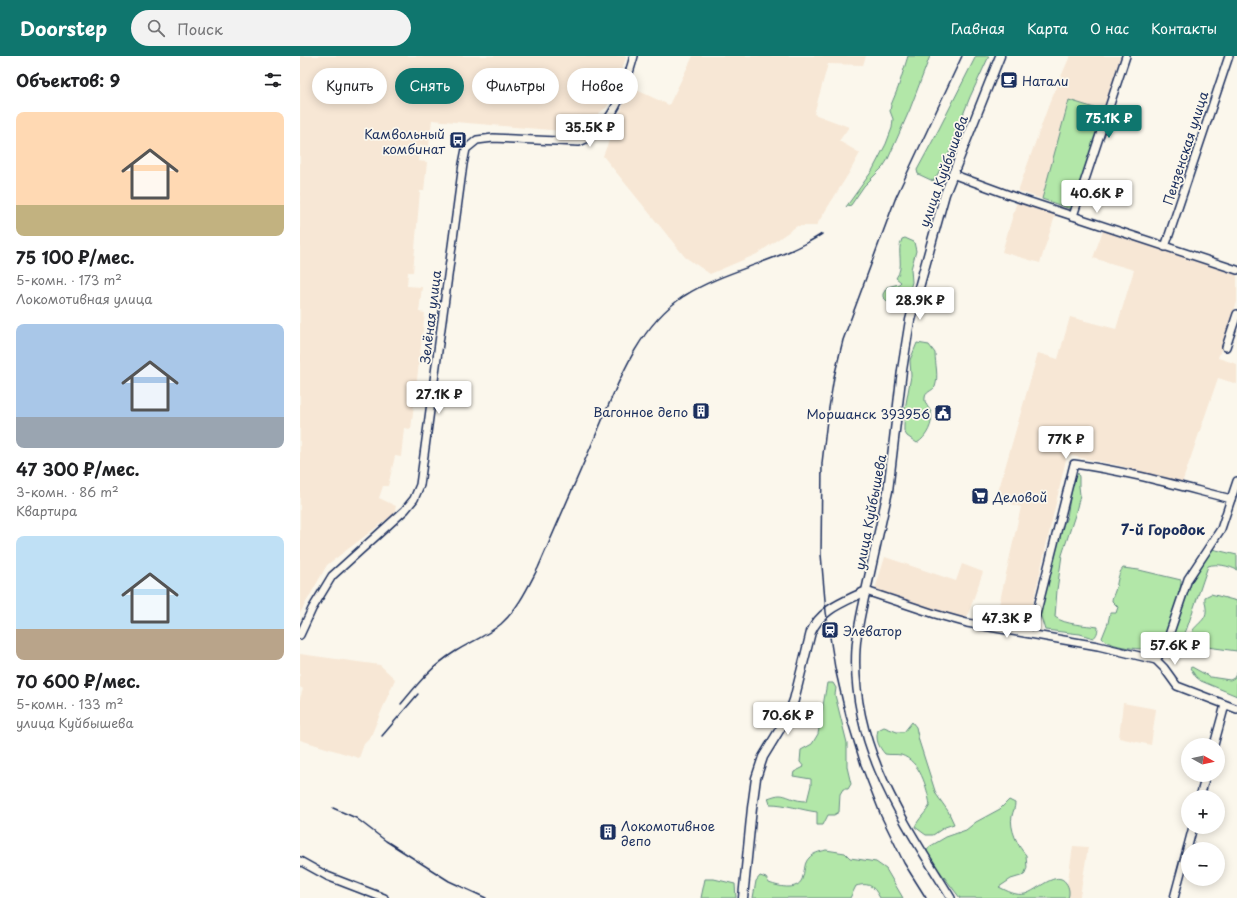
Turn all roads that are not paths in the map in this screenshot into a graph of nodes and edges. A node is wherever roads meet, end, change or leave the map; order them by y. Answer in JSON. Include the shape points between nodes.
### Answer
{"nodes":[{"id":1,"x":634,"y":56,"type":"edge"},
{"id":2,"x":1000,"y":56,"type":"edge"},
{"id":3,"x":1126,"y":56,"type":"edge"},
{"id":4,"x":1229,"y":56,"type":"edge"},
{"id":5,"x":952,"y":174,"type":"junction"},
{"id":6,"x":1073,"y":216,"type":"junction"},
{"id":7,"x":1165,"y":247,"type":"junction"},
{"id":8,"x":1237,"y":270,"type":"edge"},
{"id":9,"x":1237,"y":314,"type":"edge"},
{"id":10,"x":1226,"y":347,"type":"dead end"},
{"id":11,"x":1237,"y":481,"type":"edge"},
{"id":12,"x":1231,"y":499,"type":"junction"},
{"id":13,"x":866,"y":591,"type":"junction"},
{"id":14,"x":1026,"y":633,"type":"junction"},
{"id":15,"x":300,"y":635,"type":"edge"},
{"id":16,"x":1156,"y":660,"type":"junction"},
{"id":17,"x":1225,"y":705,"type":"junction"},
{"id":18,"x":1237,"y":709,"type":"edge"},
{"id":19,"x":1216,"y":738,"type":"edge"},
{"id":20,"x":1191,"y":834,"type":"edge"},
{"id":21,"x":300,"y":861,"type":"edge"},
{"id":22,"x":384,"y":898,"type":"edge"},
{"id":23,"x":743,"y":898,"type":"edge"},
{"id":24,"x":951,"y":898,"type":"edge"},
{"id":25,"x":1174,"y":898,"type":"edge"}],
"edges":[{"from":1,"to":15,"type":"street","name":"Зелёная улица","via":[[611,115],[590,138],[579,142],[493,138],[477,140],[466,149],[420,485],[414,499],[405,510],[332,576]]},
{"from":2,"to":5,"type":"street","name":"улица Куйбышева"},
{"from":3,"to":6,"type":"street"},
{"from":4,"to":7,"type":"street","name":"Пензенская улица"},
{"from":5,"to":6,"type":"street"},
{"from":5,"to":13,"type":"street","name":"улица Куйбышева","via":[[910,320],[888,491]]},
{"from":6,"to":7,"type":"street"},
{"from":7,"to":8,"type":"street"},
{"from":9,"to":10,"type":"street"},
{"from":11,"to":12,"type":"street"},
{"from":12,"to":14,"type":"street","via":[[1135,475],[1074,464],[1034,622]]},
{"from":12,"to":16,"type":"street","via":[[1221,528],[1188,579],[1166,644]]},
{"from":13,"to":14,"type":"street","via":[[947,618]]},
{"from":13,"to":23,"type":"street","via":[[826,612],[811,632],[788,716],[763,757],[756,778]]},
{"from":13,"to":24,"type":"street","via":[[859,622],[856,675],[868,745],[899,814]]},
{"from":14,"to":16,"type":"street"},
{"from":16,"to":17,"type":"street","via":[[1177,686]]},
{"from":17,"to":18,"type":"street"},
{"from":17,"to":19,"type":"street"},
{"from":20,"to":25,"type":"street"},
{"from":21,"to":22,"type":"street","via":[[327,876]]}]}
